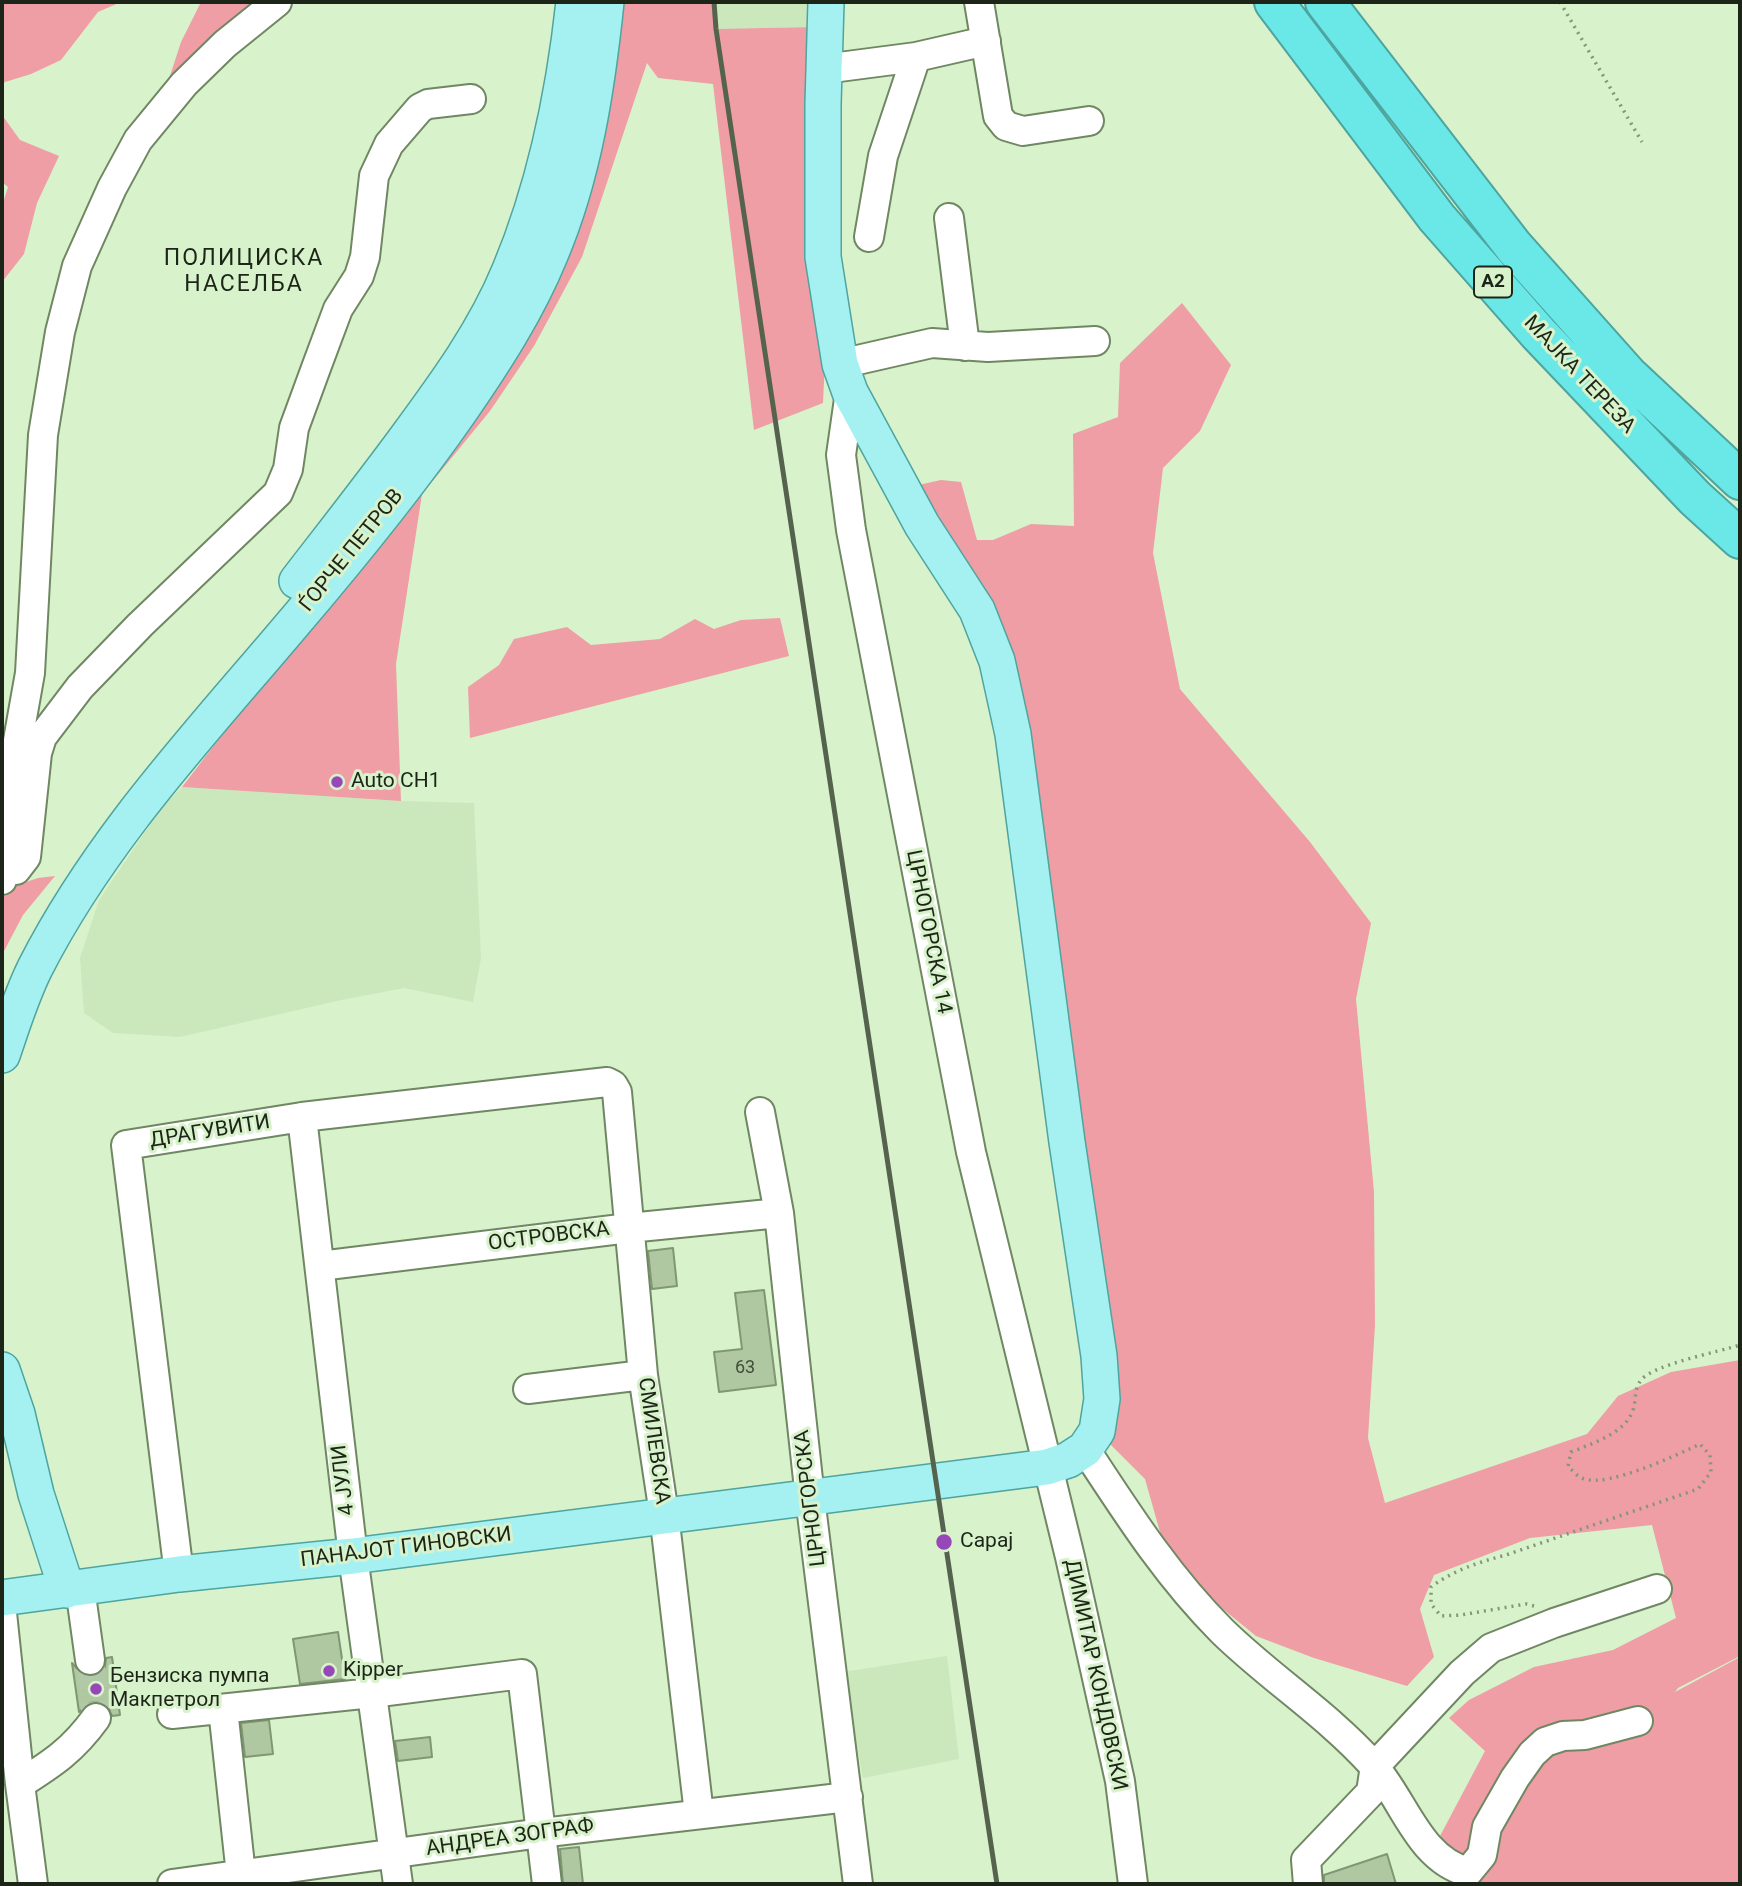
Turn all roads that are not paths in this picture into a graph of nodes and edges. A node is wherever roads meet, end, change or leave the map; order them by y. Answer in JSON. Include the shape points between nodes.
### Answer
{"nodes":[{"id":1,"x":277,"y":2,"type":"edge"},
{"id":2,"x":574,"y":2,"type":"edge"},
{"id":3,"x":606,"y":2,"type":"edge"},
{"id":4,"x":826,"y":2,"type":"edge"},
{"id":5,"x":979,"y":2,"type":"edge"},
{"id":6,"x":1274,"y":2,"type":"edge"},
{"id":7,"x":1325,"y":2,"type":"edge"},
{"id":8,"x":986,"y":41,"type":"junction"},
{"id":9,"x":916,"y":57,"type":"junction"},
{"id":10,"x":824,"y":69,"type":"junction"},
{"id":11,"x":471,"y":99,"type":"dead end"},
{"id":12,"x":1089,"y":121,"type":"dead end"},
{"id":13,"x":948,"y":218,"type":"dead end"},
{"id":14,"x":869,"y":237,"type":"dead end"},
{"id":15,"x":1095,"y":341,"type":"dead end"},
{"id":16,"x":965,"y":346,"type":"junction"},
{"id":17,"x":845,"y":378,"type":"junction"},
{"id":18,"x":1740,"y":480,"type":"edge"},
{"id":19,"x":1740,"y":539,"type":"edge"},
{"id":20,"x":3,"y":875,"type":"edge"},
{"id":21,"x":2,"y":1004,"type":"edge"},
{"id":22,"x":2,"y":1055,"type":"edge"},
{"id":23,"x":597,"y":1083,"type":"joint"},
{"id":24,"x":760,"y":1112,"type":"dead end"},
{"id":25,"x":302,"y":1117,"type":"junction"},
{"id":26,"x":779,"y":1213,"type":"junction"},
{"id":27,"x":629,"y":1227,"type":"junction"},
{"id":28,"x":320,"y":1266,"type":"junction"},
{"id":29,"x":2,"y":1370,"type":"edge"},
{"id":30,"x":643,"y":1375,"type":"junction"},
{"id":31,"x":528,"y":1389,"type":"dead end"},
{"id":32,"x":1085,"y":1449,"type":"junction"},
{"id":33,"x":1046,"y":1467,"type":"junction"},
{"id":34,"x":810,"y":1498,"type":"junction"},
{"id":35,"x":664,"y":1514,"type":"junction"},
{"id":36,"x":353,"y":1556,"type":"junction"},
{"id":37,"x":179,"y":1574,"type":"junction"},
{"id":38,"x":1657,"y":1588,"type":"dead end"},
{"id":39,"x":74,"y":1589,"type":"junction"},
{"id":40,"x":2,"y":1598,"type":"edge"},
{"id":41,"x":2,"y":1613,"type":"edge"},
{"id":42,"x":90,"y":1660,"type":"tunnel mouth"},
{"id":43,"x":372,"y":1693,"type":"junction"},
{"id":44,"x":223,"y":1709,"type":"junction"},
{"id":45,"x":172,"y":1714,"type":"dead end"},
{"id":46,"x":96,"y":1718,"type":"tunnel mouth"},
{"id":47,"x":1638,"y":1721,"type":"dead end"},
{"id":48,"x":1375,"y":1766,"type":"junction"},
{"id":49,"x":11,"y":1777,"type":"edge"},
{"id":50,"x":848,"y":1797,"type":"junction"},
{"id":51,"x":699,"y":1814,"type":"junction"},
{"id":52,"x":541,"y":1833,"type":"junction"},
{"id":53,"x":394,"y":1854,"type":"junction"},
{"id":54,"x":241,"y":1879,"type":"edge"},
{"id":55,"x":16,"y":1884,"type":"edge"},
{"id":56,"x":33,"y":1884,"type":"edge"},
{"id":57,"x":172,"y":1884,"type":"edge"},
{"id":58,"x":397,"y":1884,"type":"edge"},
{"id":59,"x":547,"y":1884,"type":"edge"},
{"id":60,"x":859,"y":1884,"type":"edge"},
{"id":61,"x":1133,"y":1884,"type":"edge"},
{"id":62,"x":1308,"y":1884,"type":"edge"}],
"edges":[{"from":1,"to":20,"type":"street","via":[[184,84],[138,140],[77,266],[60,332],[43,435],[30,673],[9,791]]},
{"from":2,"to":21,"type":"main road","name":"ЃОРЧЕ ПЕТРОВ","via":[[545,171],[510,271],[471,344],[360,501],[91,842],[50,905]]},
{"from":3,"to":22,"type":"main road","name":"ЃОРЧЕ ПЕТРОВ","via":[[575,185],[550,256],[503,346],[407,484],[171,767],[88,877],[33,971]]},
{"from":4,"to":10,"type":"main road"},
{"from":5,"to":8,"type":"street"},
{"from":6,"to":19,"type":"highway","name":"МАЈКА ТЕРЕЗА","number":"A2","via":[[1446,229],[1602,401]]},
{"from":7,"to":18,"type":"highway","name":"МАЈКА ТЕРЕЗА","number":"A2","via":[[1514,247],[1627,374]]},
{"from":8,"to":9,"type":"street"},
{"from":8,"to":12,"type":"street","via":[[998,116],[1006,126],[1023,131]]},
{"from":9,"to":10,"type":"street"},
{"from":9,"to":14,"type":"street","via":[[883,156]]},
{"from":10,"to":17,"type":"main road","via":[[824,257]]},
{"from":11,"to":20,"type":"street","via":[[420,108],[389,144],[374,176],[365,257],[338,309],[294,428],[284,484],[80,687],[42,737],[26,857],[16,870]]},
{"from":13,"to":16,"type":"street"},
{"from":15,"to":16,"type":"street"},
{"from":16,"to":17,"type":"street","via":[[932,343]]},
{"from":17,"to":32,"type":"main road","via":[[922,525],[977,610],[997,661],[1013,734],[1099,1356],[1102,1399],[1097,1431]]},
{"from":17,"to":33,"type":"street","name":"ЦРНОГОРСКА 14","via":[[841,455],[851,530],[971,1152]]},
{"from":23,"to":25,"type":"street","name":"ДРАГУВИТИ"},
{"from":23,"to":27,"type":"street","name":"СМИЛЕВСКА","via":[[607,1082],[617,1092]]},
{"from":24,"to":26,"type":"street","name":"ЦРНОГОРСКА"},
{"from":25,"to":28,"type":"street","name":"4 ЈУЛИ"},
{"from":25,"to":37,"type":"street","name":"ДРАГУВИТИ","via":[[126,1145]]},
{"from":26,"to":27,"type":"street","name":"ОСТРОВСКА"},
{"from":26,"to":34,"type":"street","name":"ЦРНОГОРСКА"},
{"from":27,"to":28,"type":"street","name":"ОСТРОВСКА"},
{"from":27,"to":30,"type":"street","name":"СМИЛЕВСКА"},
{"from":28,"to":36,"type":"street","name":"4 ЈУЛИ"},
{"from":29,"to":39,"type":"main road","via":[[36,1494]]},
{"from":30,"to":31,"type":"street"},
{"from":30,"to":35,"type":"street","name":"СМИЛЕВСКА"},
{"from":32,"to":33,"type":"main road","name":"ПАНАЈОТ ГИНОВСКИ"},
{"from":32,"to":48,"type":"street","via":[[1183,1590]]},
{"from":33,"to":34,"type":"main road","name":"ПАНАЈОТ ГИНОВСКИ"},
{"from":33,"to":61,"type":"street","name":"ДИМИТАР КОНДОВСКИ","via":[[1120,1781]]},
{"from":34,"to":35,"type":"main road","name":"ПАНАЈОТ ГИНОВСКИ"},
{"from":34,"to":50,"type":"street","name":"ЦРНОГОРСКА"},
{"from":35,"to":36,"type":"main road","name":"ПАНАЈОТ ГИНОВСКИ"},
{"from":35,"to":51,"type":"street","name":"СМИЛЕВСКА"},
{"from":36,"to":37,"type":"main road","name":"ПАНАЈОТ ГИНОВСКИ"},
{"from":36,"to":43,"type":"street","name":"4 ЈУЛИ"},
{"from":37,"to":39,"type":"main road","name":"ПАНАЈОТ ГИНОВСКИ"},
{"from":38,"to":48,"type":"street","via":[[1491,1648]]},
{"from":39,"to":40,"type":"main road","name":"ПАНАЈОТ ГИНОВСКИ"},
{"from":39,"to":42,"type":"street"},
{"from":41,"to":49,"type":"street"},
{"from":43,"to":44,"type":"street"},
{"from":43,"to":52,"type":"street","via":[[522,1674]]},
{"from":43,"to":53,"type":"street","name":"4 ЈУЛИ"},
{"from":44,"to":45,"type":"street"},
{"from":44,"to":54,"type":"street"},
{"from":46,"to":49,"type":"street","via":[[78,1742],[48,1766]]},
{"from":47,"to":48,"type":"street","via":[[1545,1742],[1509,1788],[1487,1827],[1482,1855],[1468,1872],[1454,1868],[1426,1845]]},
{"from":48,"to":62,"type":"street","via":[[1371,1792],[1306,1860]]},
{"from":49,"to":55,"type":"street"},
{"from":49,"to":56,"type":"street"},
{"from":50,"to":51,"type":"street","name":"АНДРЕА ЗОГРАФ"},
{"from":50,"to":60,"type":"street","name":"ЦРНОГОРСКА"},
{"from":51,"to":52,"type":"street","name":"АНДРЕА ЗОГРАФ"},
{"from":52,"to":53,"type":"street","name":"АНДРЕА ЗОГРАФ"},
{"from":52,"to":59,"type":"street"},
{"from":53,"to":54,"type":"street","name":"АНДРЕА ЗОГРАФ"},
{"from":53,"to":58,"type":"street","name":"4 ЈУЛИ"},
{"from":54,"to":57,"type":"street","name":"АНДРЕА ЗОГРАФ"}]}
